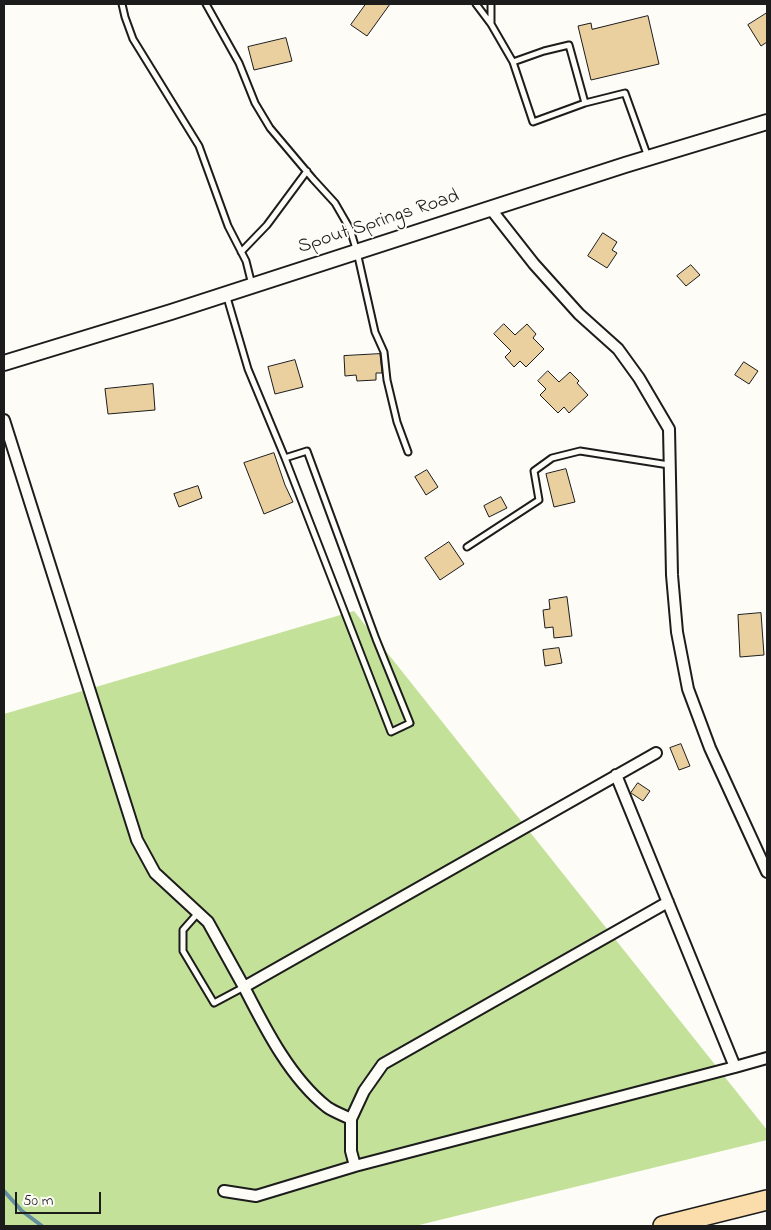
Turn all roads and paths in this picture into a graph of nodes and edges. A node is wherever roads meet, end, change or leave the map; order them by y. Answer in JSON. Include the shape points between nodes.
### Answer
{"nodes":[{"id":1,"x":122,"y":4,"type":"edge"},
{"id":2,"x":206,"y":4,"type":"edge"},
{"id":3,"x":476,"y":4,"type":"edge"},
{"id":4,"x":490,"y":4,"type":"edge"},
{"id":5,"x":491,"y":24,"type":"junction"},
{"id":6,"x":513,"y":62,"type":"junction"},
{"id":7,"x":586,"y":103,"type":"junction"},
{"id":8,"x":767,"y":122,"type":"edge"},
{"id":9,"x":648,"y":158,"type":"junction"},
{"id":10,"x":307,"y":171,"type":"junction"},
{"id":11,"x":490,"y":208,"type":"junction"},
{"id":12,"x":241,"y":252,"type":"junction"},
{"id":13,"x":357,"y":252,"type":"junction"},
{"id":14,"x":252,"y":286,"type":"junction"},
{"id":15,"x":226,"y":294,"type":"junction"},
{"id":16,"x":4,"y":363,"type":"edge"},
{"id":17,"x":4,"y":420,"type":"edge"},
{"id":18,"x":408,"y":452,"type":"dead end"},
{"id":19,"x":285,"y":458,"type":"junction"},
{"id":20,"x":669,"y":465,"type":"junction"},
{"id":21,"x":467,"y":547,"type":"dead end"},
{"id":22,"x":656,"y":753,"type":"dead end"},
{"id":23,"x":616,"y":775,"type":"junction"},
{"id":24,"x":767,"y":872,"type":"edge"},
{"id":25,"x":668,"y":902,"type":"junction"},
{"id":26,"x":198,"y":913,"type":"junction"},
{"id":27,"x":244,"y":987,"type":"junction"},
{"id":28,"x":767,"y":1058,"type":"edge"},
{"id":29,"x":735,"y":1067,"type":"junction"},
{"id":30,"x":351,"y":1119,"type":"junction"},
{"id":31,"x":355,"y":1166,"type":"junction"},
{"id":32,"x":224,"y":1192,"type":"dead end"},
{"id":33,"x":767,"y":1200,"type":"edge"},
{"id":34,"x":663,"y":1226,"type":"edge"}],
"edges":[{"from":1,"to":12,"type":"lane","via":[[133,39],[199,146],[228,226]]},
{"from":2,"to":10,"type":"lane","via":[[270,128]]},
{"from":3,"to":5,"type":"lane"},
{"from":4,"to":5,"type":"lane"},
{"from":5,"to":6,"type":"lane"},
{"from":6,"to":7,"type":"lane","via":[[569,45]]},
{"from":6,"to":7,"type":"lane","via":[[532,122]]},
{"from":7,"to":9,"type":"lane","via":[[625,93]]},
{"from":8,"to":9,"type":"street","name":"Spout Springs Road"},
{"from":9,"to":11,"type":"street","name":"Spout Springs Road"},
{"from":10,"to":12,"type":"lane","via":[[267,225]]},
{"from":10,"to":13,"type":"lane","via":[[335,203],[350,229]]},
{"from":11,"to":13,"type":"street","name":"Spout Springs Road"},
{"from":11,"to":20,"type":"street","via":[[534,264],[579,314],[618,349],[639,378],[669,429]]},
{"from":12,"to":14,"type":"lane"},
{"from":13,"to":14,"type":"street","name":"Spout Springs Road"},
{"from":13,"to":18,"type":"lane","via":[[375,332],[384,352],[396,422]]},
{"from":14,"to":15,"type":"street","name":"Spout Springs Road"},
{"from":15,"to":16,"type":"street","name":"Spout Springs Road"},
{"from":15,"to":19,"type":"lane","via":[[248,369]]},
{"from":17,"to":26,"type":"street","via":[[137,840],[155,873]]},
{"from":19,"to":19,"type":"lane","via":[[380,705],[391,732],[410,723],[307,451]]},
{"from":20,"to":21,"type":"lane","via":[[580,451],[552,458],[534,471],[539,500]]},
{"from":20,"to":24,"type":"street","via":[[672,575],[677,632],[688,689],[710,748]]},
{"from":22,"to":23,"type":"street"},
{"from":23,"to":25,"type":"street"},
{"from":23,"to":27,"type":"street"},
{"from":25,"to":29,"type":"street"},
{"from":25,"to":30,"type":"street","via":[[384,1064],[364,1091]]},
{"from":26,"to":27,"type":"street","via":[[208,922]]},
{"from":26,"to":27,"type":"lane","via":[[183,930],[183,951],[214,1003]]},
{"from":27,"to":30,"type":"street","via":[[272,1040],[305,1087],[328,1108]]},
{"from":28,"to":29,"type":"street"},
{"from":29,"to":31,"type":"street"},
{"from":30,"to":31,"type":"street","via":[[351,1151]]},
{"from":31,"to":32,"type":"street","via":[[256,1196]]},
{"from":33,"to":34,"type":"highway"}]}
